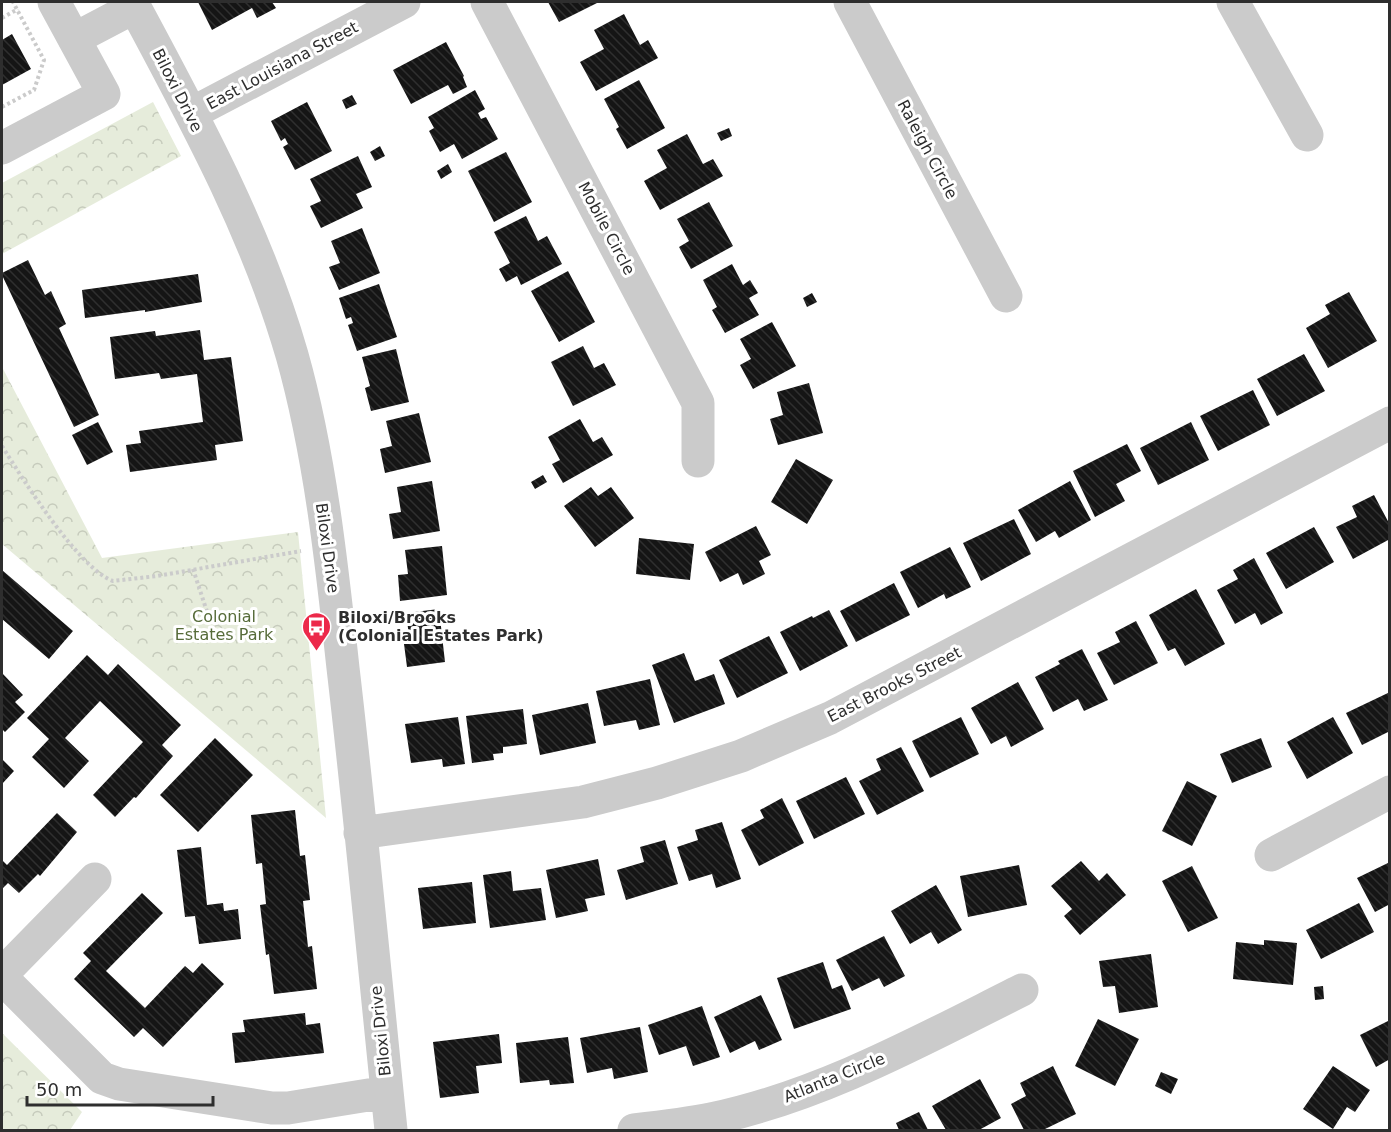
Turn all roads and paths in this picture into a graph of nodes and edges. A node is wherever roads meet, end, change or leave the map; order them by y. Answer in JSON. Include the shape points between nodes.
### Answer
{"nodes":[{"id":1,"x":13,"y":2,"type":"edge"},
{"id":2,"x":54,"y":2,"type":"edge"},
{"id":3,"x":404,"y":2,"type":"edge"},
{"id":4,"x":487,"y":2,"type":"edge"},
{"id":5,"x":850,"y":2,"type":"edge"},
{"id":6,"x":1233,"y":2,"type":"edge"},
{"id":7,"x":133,"y":4,"type":"edge"},
{"id":8,"x":18,"y":9,"type":"junction"},
{"id":9,"x":2,"y":18,"type":"edge"},
{"id":10,"x":74,"y":39,"type":"junction"},
{"id":11,"x":2,"y":107,"type":"edge"},
{"id":12,"x":192,"y":113,"type":"junction"},
{"id":13,"x":1307,"y":135,"type":"dead end"},
{"id":14,"x":2,"y":148,"type":"edge"},
{"id":15,"x":1006,"y":296,"type":"dead end"},
{"id":16,"x":1389,"y":423,"type":"edge"},
{"id":17,"x":2,"y":446,"type":"edge"},
{"id":18,"x":698,"y":461,"type":"dead end"},
{"id":19,"x":302,"y":551,"type":"dead end"},
{"id":20,"x":193,"y":569,"type":"junction"},
{"id":21,"x":218,"y":633,"type":"dead end"},
{"id":22,"x":1389,"y":792,"type":"edge"},
{"id":23,"x":360,"y":833,"type":"junction"},
{"id":24,"x":1271,"y":855,"type":"dead end"},
{"id":25,"x":95,"y":879,"type":"dead end"},
{"id":26,"x":2,"y":974,"type":"edge"},
{"id":27,"x":2,"y":978,"type":"edge"},
{"id":28,"x":1022,"y":990,"type":"dead end"},
{"id":29,"x":387,"y":1092,"type":"junction"},
{"id":30,"x":391,"y":1131,"type":"edge"},
{"id":31,"x":634,"y":1131,"type":"edge"}],
"edges":[{"from":1,"to":8,"type":"path"},
{"from":2,"to":10,"type":"street"},
{"from":3,"to":12,"type":"street","name":"East Louisiana Street"},
{"from":4,"to":18,"type":"street","name":"Mobile Circle","via":[[698,403]]},
{"from":5,"to":15,"type":"street","name":"Raleigh Circle"},
{"from":6,"to":13,"type":"street"},
{"from":7,"to":10,"type":"street"},
{"from":7,"to":12,"type":"street","name":"Biloxi Drive"},
{"from":8,"to":9,"type":"path"},
{"from":8,"to":11,"type":"path","via":[[44,60],[34,90]]},
{"from":10,"to":14,"type":"street","via":[[104,94]]},
{"from":12,"to":23,"type":"street","name":"Biloxi Drive","via":[[253,243],[292,356],[306,416],[331,563]]},
{"from":16,"to":23,"type":"street","name":"East Brooks Street","via":[[830,718],[751,752],[678,777],[583,802]]},
{"from":17,"to":20,"type":"path","via":[[56,528],[106,578],[113,581]]},
{"from":19,"to":20,"type":"path"},
{"from":20,"to":21,"type":"path","via":[[214,633]]},
{"from":22,"to":24,"type":"street"},
{"from":23,"to":29,"type":"street","name":"Biloxi Drive"},
{"from":25,"to":26,"type":"street"},
{"from":27,"to":29,"type":"street","via":[[102,1078],[119,1084],[272,1108]]},
{"from":28,"to":31,"type":"street","name":"Atlanta Circle","via":[[908,1047],[813,1088],[711,1118]]},
{"from":29,"to":30,"type":"street","name":"Biloxi Drive"}]}
